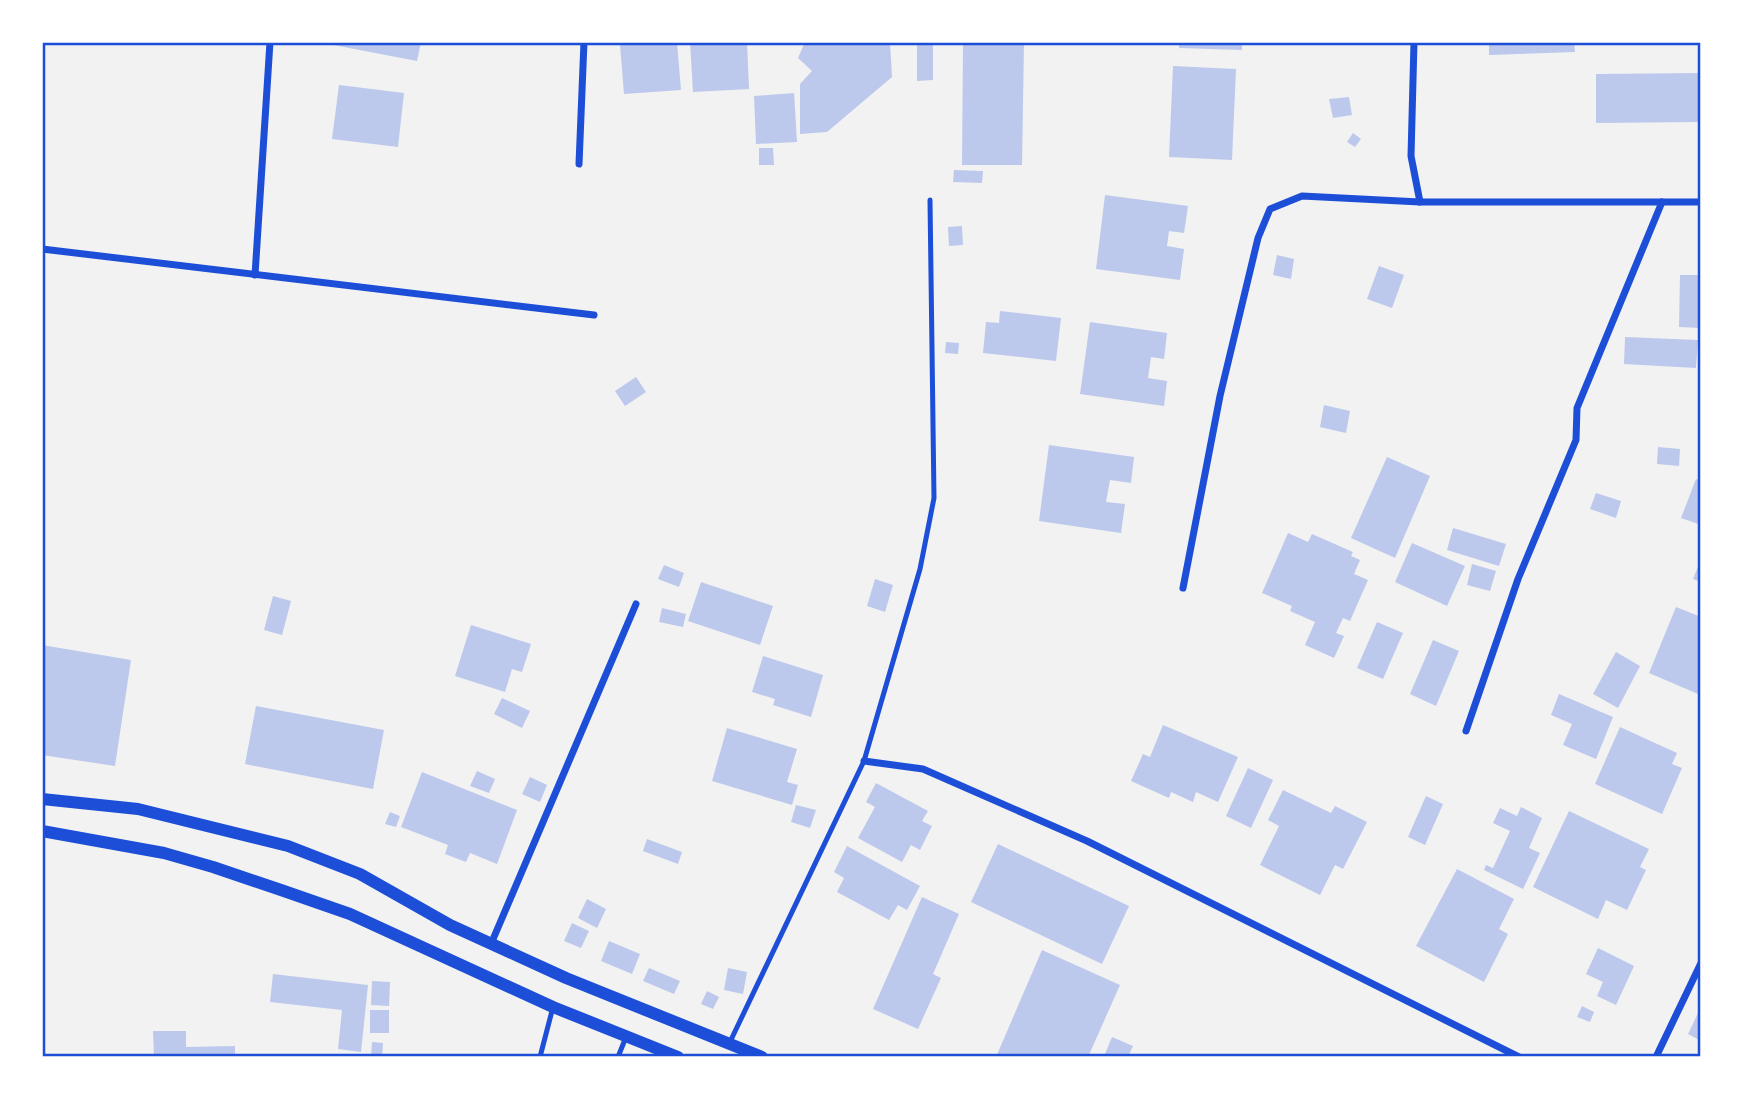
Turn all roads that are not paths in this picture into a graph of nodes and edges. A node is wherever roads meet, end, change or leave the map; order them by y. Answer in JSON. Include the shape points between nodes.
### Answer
{"nodes":[{"id":1,"x":270,"y":42,"type":"edge"},
{"id":2,"x":584,"y":42,"type":"edge"},
{"id":3,"x":1414,"y":42,"type":"edge"},
{"id":4,"x":579,"y":164,"type":"dead end"},
{"id":5,"x":930,"y":200,"type":"dead end"},
{"id":6,"x":1420,"y":202,"type":"junction"},
{"id":7,"x":1662,"y":202,"type":"junction"},
{"id":8,"x":1701,"y":202,"type":"edge"},
{"id":9,"x":42,"y":249,"type":"edge"},
{"id":10,"x":256,"y":275,"type":"junction"},
{"id":11,"x":594,"y":315,"type":"dead end"},
{"id":12,"x":1183,"y":588,"type":"dead end"},
{"id":13,"x":636,"y":604,"type":"dead end"},
{"id":14,"x":1466,"y":731,"type":"dead end"},
{"id":15,"x":864,"y":761,"type":"junction"},
{"id":16,"x":42,"y":799,"type":"edge"},
{"id":17,"x":42,"y":831,"type":"edge"},
{"id":18,"x":491,"y":944,"type":"junction"},
{"id":19,"x":1701,"y":963,"type":"edge"},
{"id":20,"x":553,"y":1007,"type":"junction"},
{"id":21,"x":627,"y":1036,"type":"junction"},
{"id":22,"x":729,"y":1044,"type":"junction"},
{"id":23,"x":540,"y":1057,"type":"edge"},
{"id":24,"x":618,"y":1057,"type":"edge"},
{"id":25,"x":678,"y":1057,"type":"edge"},
{"id":26,"x":762,"y":1057,"type":"edge"},
{"id":27,"x":1519,"y":1057,"type":"edge"},
{"id":28,"x":1657,"y":1057,"type":"edge"}],
"edges":[{"from":1,"to":10,"type":"street"},
{"from":2,"to":4,"type":"street"},
{"from":3,"to":6,"type":"street","via":[[1411,156]]},
{"from":5,"to":15,"type":"lane","via":[[934,498],[920,569]]},
{"from":6,"to":7,"type":"street"},
{"from":6,"to":12,"type":"street","via":[[1303,196],[1270,209],[1258,238],[1223,383]]},
{"from":7,"to":8,"type":"street"},
{"from":7,"to":14,"type":"street","via":[[1577,408],[1576,440],[1518,579]]},
{"from":9,"to":10,"type":"street"},
{"from":10,"to":11,"type":"street"},
{"from":13,"to":18,"type":"street"},
{"from":15,"to":22,"type":"lane"},
{"from":15,"to":27,"type":"street","via":[[923,769],[1087,841]]},
{"from":16,"to":18,"type":"street","via":[[138,809],[288,846],[360,874]]},
{"from":17,"to":20,"type":"street","via":[[164,853],[281,890],[350,914]]},
{"from":18,"to":22,"type":"street"},
{"from":19,"to":28,"type":"street"},
{"from":20,"to":21,"type":"street"},
{"from":20,"to":23,"type":"lane"},
{"from":21,"to":24,"type":"lane"},
{"from":21,"to":25,"type":"street"},
{"from":22,"to":26,"type":"street"}]}
